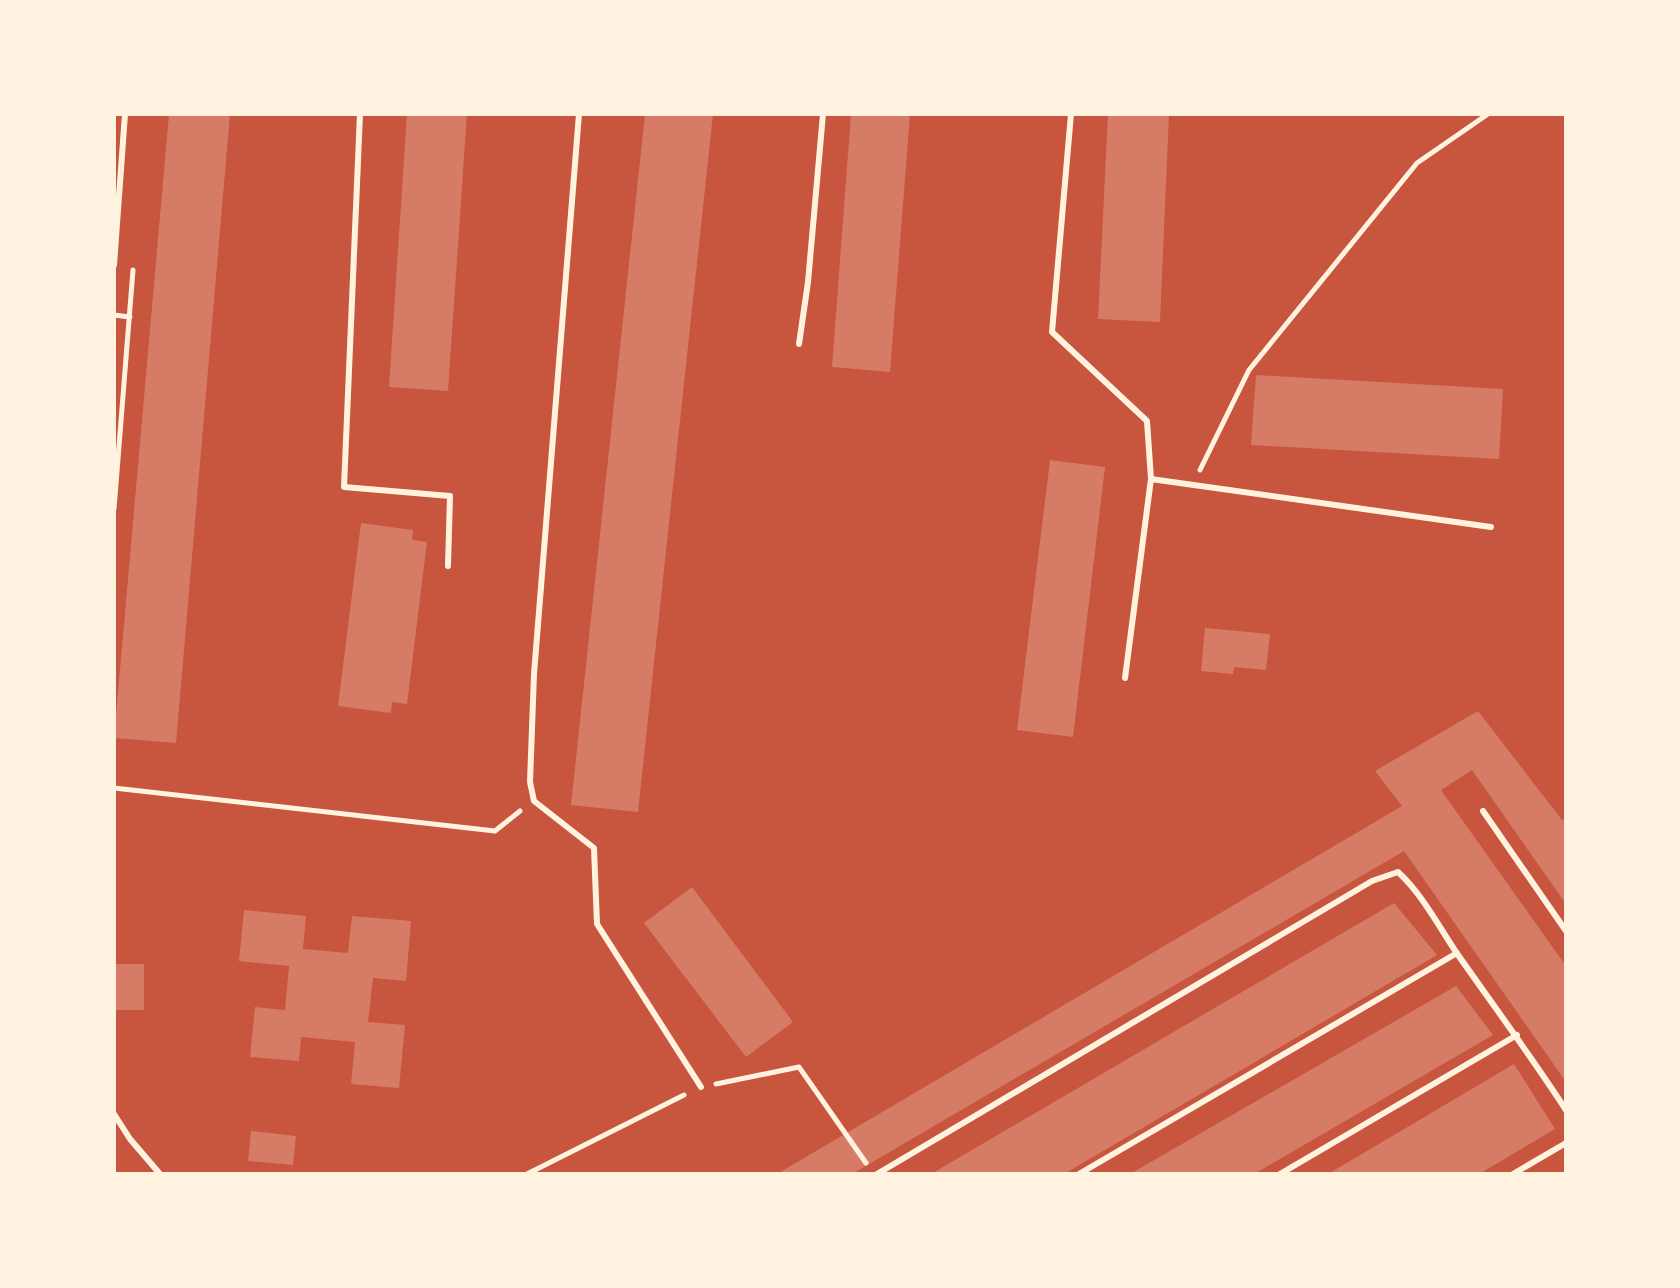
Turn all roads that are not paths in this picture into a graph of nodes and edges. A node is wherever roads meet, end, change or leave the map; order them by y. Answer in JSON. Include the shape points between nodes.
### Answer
{"nodes":[{"id":1,"x":125,"y":114,"type":"edge"},
{"id":2,"x":360,"y":114,"type":"edge"},
{"id":3,"x":579,"y":114,"type":"edge"},
{"id":4,"x":823,"y":114,"type":"edge"},
{"id":5,"x":1071,"y":114,"type":"edge"},
{"id":6,"x":114,"y":265,"type":"edge"},
{"id":7,"x":799,"y":344,"type":"dead end"},
{"id":8,"x":1151,"y":479,"type":"junction"},
{"id":9,"x":1491,"y":527,"type":"dead end"},
{"id":10,"x":448,"y":566,"type":"dead end"},
{"id":11,"x":1125,"y":678,"type":"dead end"},
{"id":12,"x":1483,"y":811,"type":"dead end"},
{"id":13,"x":1566,"y":931,"type":"edge"},
{"id":14,"x":1457,"y":953,"type":"junction"},
{"id":15,"x":1517,"y":1035,"type":"junction"},
{"id":16,"x":701,"y":1087,"type":"road end"},
{"id":17,"x":1566,"y":1110,"type":"edge"},
{"id":18,"x":114,"y":1114,"type":"edge"},
{"id":19,"x":1566,"y":1143,"type":"edge"},
{"id":20,"x":160,"y":1174,"type":"edge"},
{"id":21,"x":875,"y":1174,"type":"edge"},
{"id":22,"x":1079,"y":1174,"type":"edge"},
{"id":23,"x":1280,"y":1174,"type":"edge"},
{"id":24,"x":1513,"y":1174,"type":"edge"}],
"edges":[{"from":1,"to":6,"type":"lane"},
{"from":2,"to":10,"type":"lane","via":[[344,487],[450,496]]},
{"from":3,"to":16,"type":"lane","via":[[530,782],[534,801],[594,848],[597,924]]},
{"from":4,"to":7,"type":"lane"},
{"from":5,"to":8,"type":"lane","via":[[1052,332],[1147,421]]},
{"from":8,"to":9,"type":"lane"},
{"from":8,"to":11,"type":"lane"},
{"from":12,"to":13,"type":"lane"},
{"from":14,"to":15,"type":"lane"},
{"from":14,"to":21,"type":"lane","via":[[1410,882],[1398,872],[1372,881]]},
{"from":14,"to":22,"type":"lane"},
{"from":15,"to":17,"type":"lane"},
{"from":15,"to":23,"type":"lane"},
{"from":18,"to":20,"type":"lane"},
{"from":19,"to":24,"type":"lane"}]}
